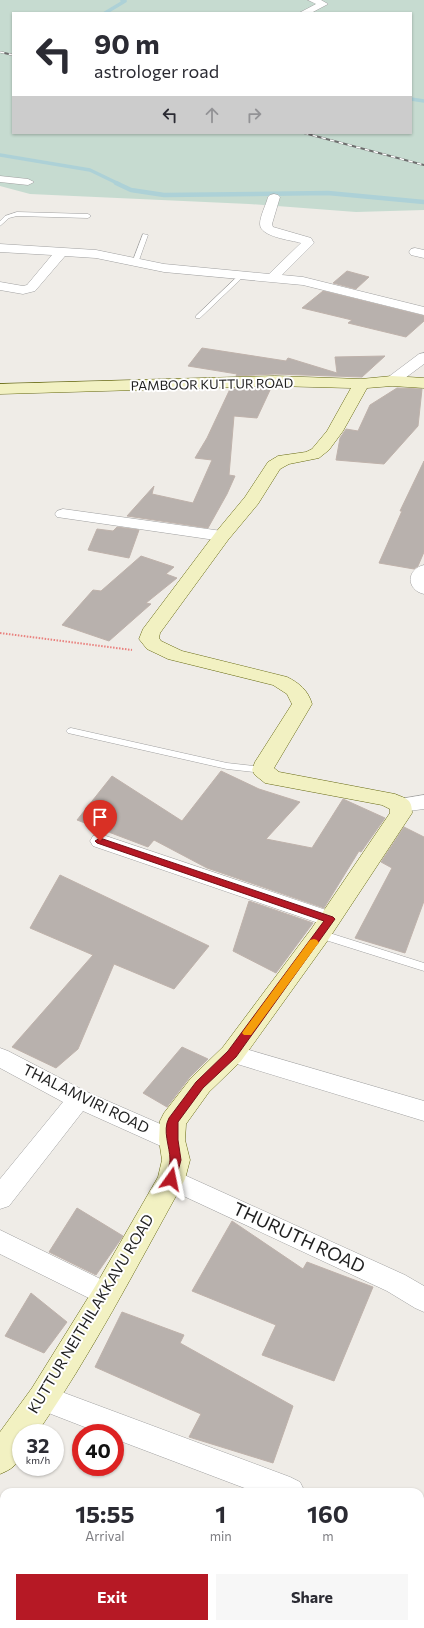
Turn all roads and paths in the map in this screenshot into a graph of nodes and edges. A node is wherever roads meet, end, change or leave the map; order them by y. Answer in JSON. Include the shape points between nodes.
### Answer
{"nodes":[{"id":1,"x":312,"y":0,"type":"edge"},
{"id":2,"x":305,"y":12,"type":"edge"},
{"id":3,"x":0,"y":179,"type":"edge"},
{"id":4,"x":28,"y":182,"type":"dead end"},
{"id":5,"x":274,"y":197,"type":"dead end"},
{"id":6,"x":88,"y":216,"type":"dead end"},
{"id":7,"x":0,"y":224,"type":"edge"},
{"id":8,"x":145,"y":235,"type":"dead end"},
{"id":9,"x":0,"y":248,"type":"edge"},
{"id":10,"x":62,"y":251,"type":"junction"},
{"id":11,"x":135,"y":262,"type":"junction"},
{"id":12,"x":242,"y":275,"type":"junction"},
{"id":13,"x":273,"y":277,"type":"junction"},
{"id":14,"x":0,"y":286,"type":"edge"},
{"id":15,"x":424,"y":310,"type":"edge"},
{"id":16,"x":198,"y":317,"type":"dead end"},
{"id":17,"x":424,"y":357,"type":"edge"},
{"id":18,"x":392,"y":381,"type":"junction"},
{"id":19,"x":424,"y":383,"type":"edge"},
{"id":20,"x":361,"y":384,"type":"junction"},
{"id":21,"x":0,"y":389,"type":"edge"},
{"id":22,"x":63,"y":514,"type":"dead end"},
{"id":23,"x":222,"y":536,"type":"junction"},
{"id":24,"x":424,"y":570,"type":"edge"},
{"id":25,"x":424,"y":589,"type":"edge"},
{"id":26,"x":0,"y":633,"type":"edge"},
{"id":27,"x":154,"y":645,"type":"junction"},
{"id":28,"x":71,"y":731,"type":"dead end"},
{"id":29,"x":263,"y":770,"type":"junction"},
{"id":30,"x":424,"y":802,"type":"edge"},
{"id":31,"x":401,"y":804,"type":"junction"},
{"id":32,"x":100,"y":841,"type":"dead end"},
{"id":33,"x":325,"y":926,"type":"junction"},
{"id":34,"x":424,"y":967,"type":"edge"},
{"id":35,"x":232,"y":1054,"type":"junction"},
{"id":36,"x":0,"y":1057,"type":"edge"},
{"id":37,"x":79,"y":1099,"type":"junction"},
{"id":38,"x":424,"y":1111,"type":"edge"},
{"id":39,"x":172,"y":1140,"type":"junction"},
{"id":40,"x":171,"y":1179,"type":"junction"},
{"id":41,"x":0,"y":1198,"type":"edge"},
{"id":42,"x":0,"y":1241,"type":"edge"},
{"id":43,"x":106,"y":1294,"type":"junction"},
{"id":44,"x":424,"y":1300,"type":"edge"},
{"id":45,"x":43,"y":1398,"type":"junction"},
{"id":46,"x":0,"y":1459,"type":"edge"},
{"id":47,"x":282,"y":1488,"type":"edge"}],
"edges":[{"from":1,"to":2,"type":"street","via":[[324,4]]},
{"from":3,"to":4,"type":"street"},
{"from":5,"to":13,"type":"street","via":[[266,224],[267,229],[308,243]]},
{"from":6,"to":7,"type":"lane","via":[[17,214],[7,217]]},
{"from":8,"to":11,"type":"lane"},
{"from":9,"to":10,"type":"street"},
{"from":10,"to":11,"type":"street","via":[[96,254]]},
{"from":10,"to":14,"type":"street","via":[[31,288],[23,290]]},
{"from":11,"to":12,"type":"street","via":[[164,268]]},
{"from":12,"to":13,"type":"street"},
{"from":12,"to":16,"type":"lane"},
{"from":13,"to":15,"type":"street","via":[[303,281]]},
{"from":17,"to":18,"type":"street"},
{"from":18,"to":19,"type":"street","name":"PAMBOOR KUTTUR ROAD"},
{"from":18,"to":20,"type":"street","name":"PAMBOOR KUTTUR ROAD"},
{"from":20,"to":21,"type":"street","name":"PAMBOOR KUTTUR ROAD","via":[[275,381]]},
{"from":20,"to":23,"type":"street","via":[[318,453],[278,461],[252,500]]},
{"from":22,"to":23,"type":"street"},
{"from":23,"to":27,"type":"street","via":[[150,633],[149,639]]},
{"from":24,"to":25,"type":"street","via":[[418,578]]},
{"from":26,"to":27,"type":"path","via":[[125,650]]},
{"from":27,"to":29,"type":"street","via":[[175,655],[280,681],[293,687],[302,704]]},
{"from":28,"to":29,"type":"lane","via":[[227,766]]},
{"from":29,"to":31,"type":"street","via":[[273,778],[387,799]]},
{"from":30,"to":31,"type":"street"},
{"from":31,"to":33,"type":"street","name":"KUTTUR NEITHILAKKAVU ROAD","via":[[402,813]]},
{"from":32,"to":33,"type":"street"},
{"from":33,"to":34,"type":"lane"},
{"from":33,"to":35,"type":"street","name":"KUTTUR NEITHILAKKAVU ROAD"},
{"from":35,"to":38,"type":"street"},
{"from":35,"to":39,"type":"street","name":"KUTTUR NEITHILAKKAVU ROAD","via":[[200,1085],[173,1121]]},
{"from":36,"to":37,"type":"street","name":"THALAMVIRI ROAD"},
{"from":37,"to":39,"type":"street","name":"THALAMVIRI ROAD"},
{"from":37,"to":41,"type":"street"},
{"from":39,"to":40,"type":"street","name":"KUTTUR NEITHILAKKAVU ROAD","via":[[176,1160]]},
{"from":40,"to":43,"type":"street","name":"KUTTUR NEITHILAKKAVU ROAD"},
{"from":40,"to":44,"type":"street","name":"THURUTH ROAD","via":[[396,1283]]},
{"from":42,"to":43,"type":"street"},
{"from":43,"to":45,"type":"street","name":"KUTTUR NEITHILAKKAVU ROAD"},
{"from":45,"to":46,"type":"street","name":"KUTTUR NEITHILAKKAVU ROAD"},
{"from":45,"to":47,"type":"street"}]}
